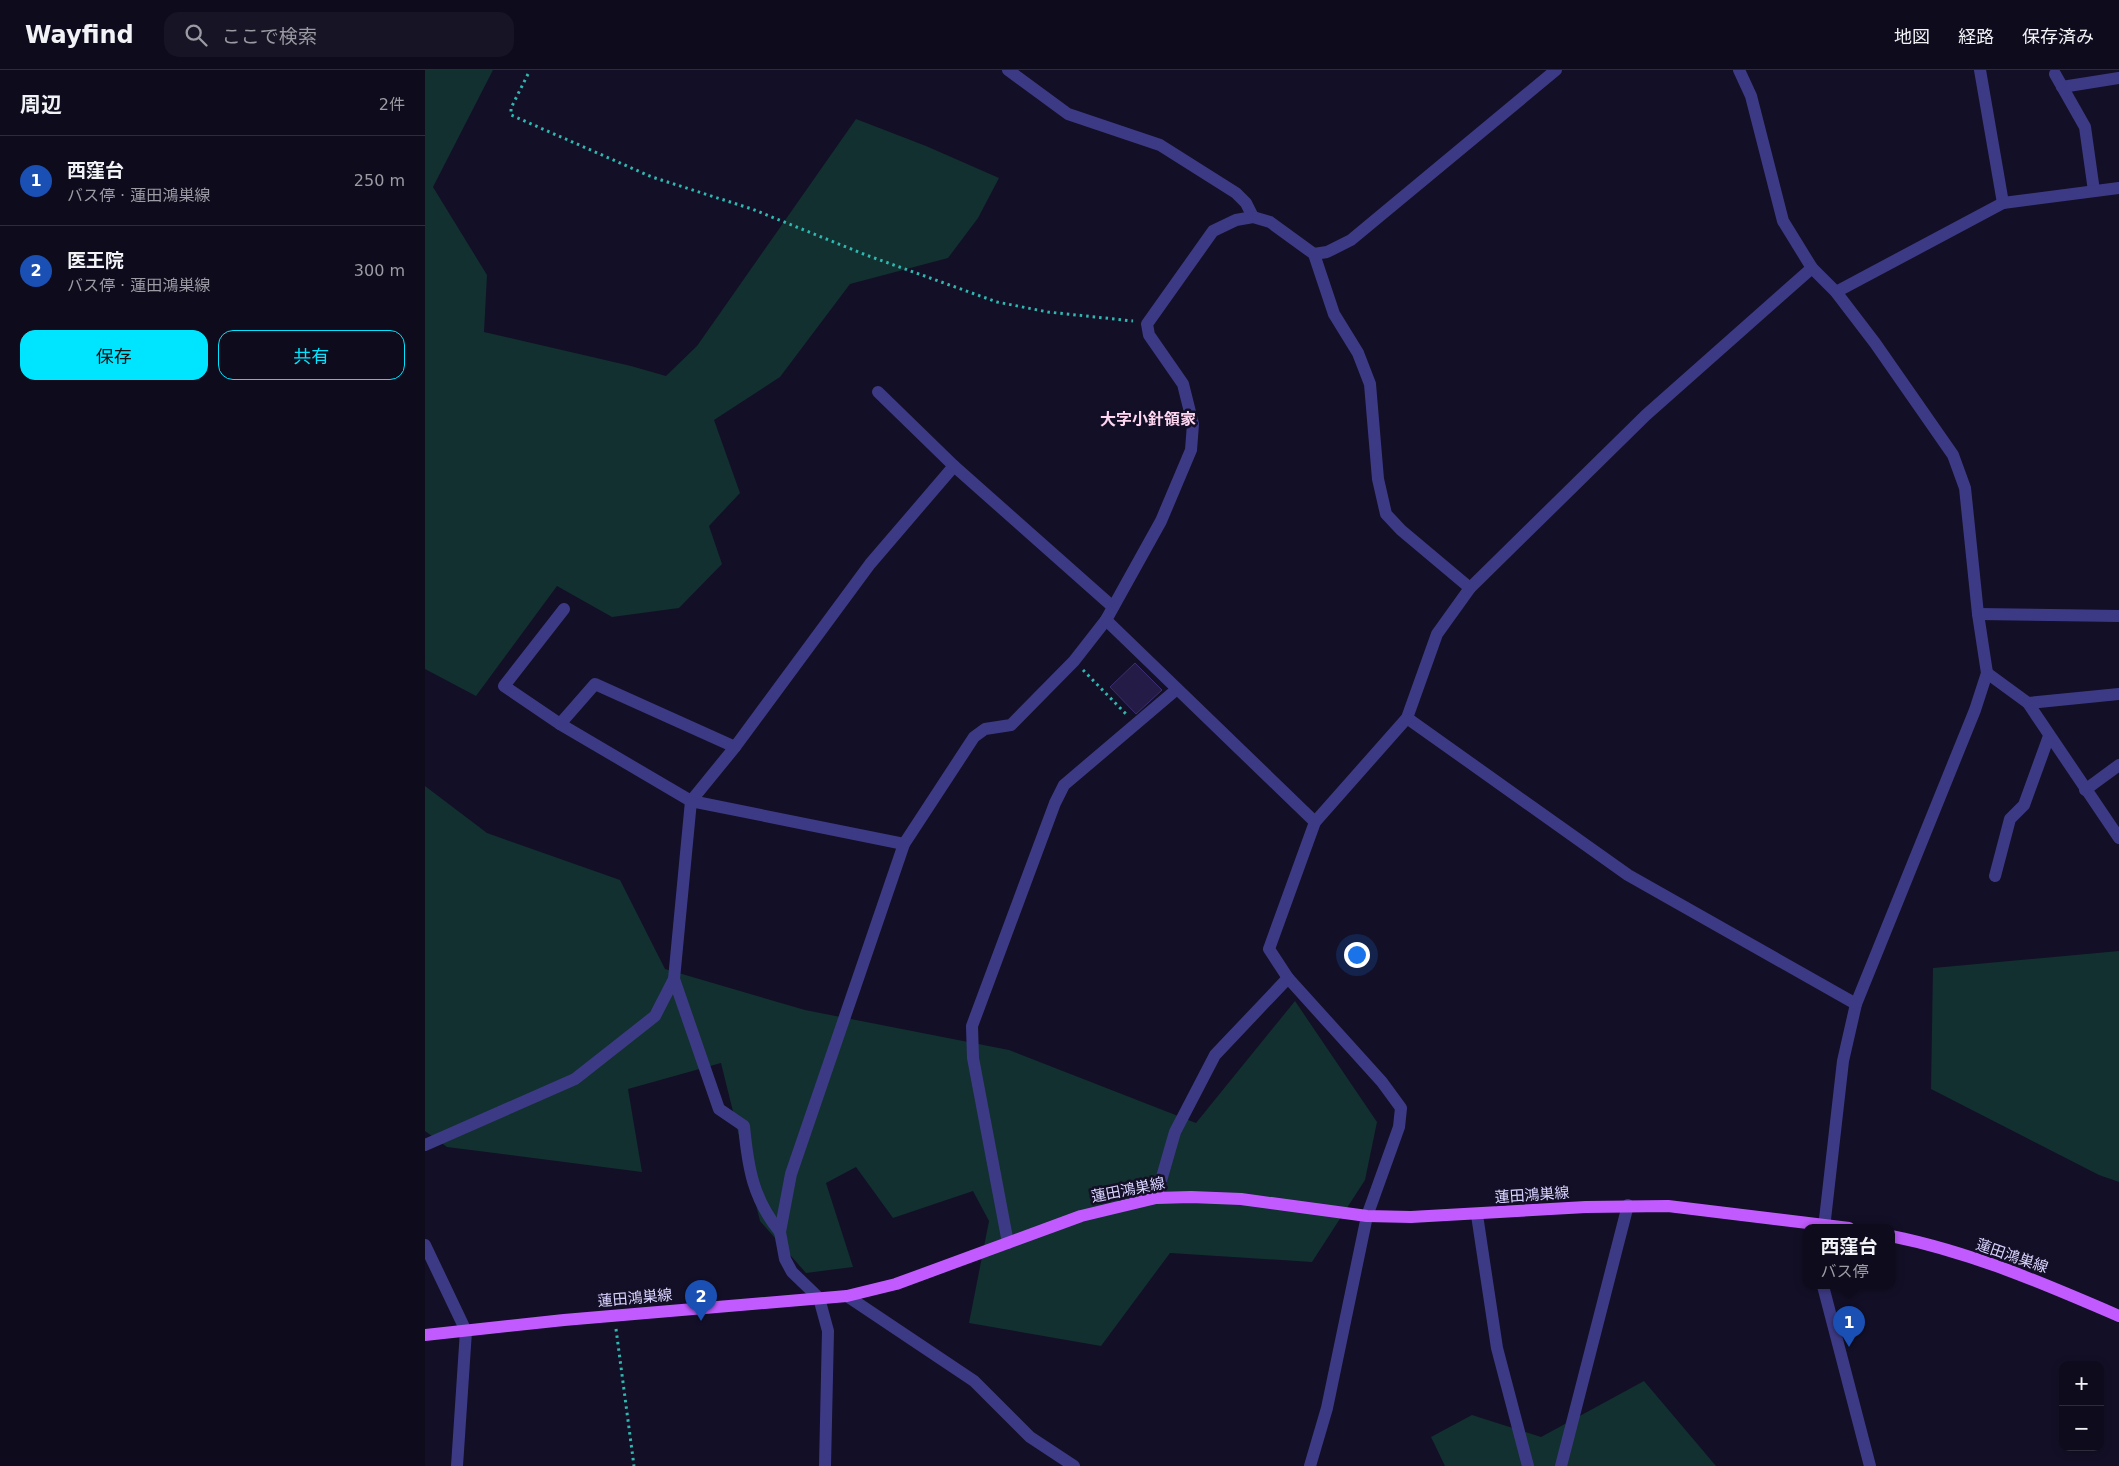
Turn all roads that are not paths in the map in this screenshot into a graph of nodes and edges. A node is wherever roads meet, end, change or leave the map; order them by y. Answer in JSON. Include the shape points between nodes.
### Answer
{"nodes":[{"id":1,"x":1008,"y":70,"type":"edge"},
{"id":2,"x":1556,"y":70,"type":"edge"},
{"id":3,"x":1739,"y":70,"type":"edge"},
{"id":4,"x":1981,"y":70,"type":"edge"},
{"id":5,"x":2055,"y":74,"type":"dead end"},
{"id":6,"x":2119,"y":78,"type":"edge"},
{"id":7,"x":2062,"y":87,"type":"junction"},
{"id":8,"x":2119,"y":188,"type":"edge"},
{"id":9,"x":2094,"y":191,"type":"junction"},
{"id":10,"x":2003,"y":203,"type":"junction"},
{"id":11,"x":1253,"y":217,"type":"junction"},
{"id":12,"x":1314,"y":254,"type":"junction"},
{"id":13,"x":1812,"y":268,"type":"junction"},
{"id":14,"x":1835,"y":292,"type":"junction"},
{"id":15,"x":878,"y":392,"type":"dead end"},
{"id":16,"x":954,"y":466,"type":"junction"},
{"id":17,"x":1470,"y":588,"type":"junction"},
{"id":18,"x":1113,"y":608,"type":"junction"},
{"id":19,"x":563,"y":609,"type":"dead end"},
{"id":20,"x":1978,"y":614,"type":"junction"},
{"id":21,"x":2119,"y":616,"type":"edge"},
{"id":22,"x":1106,"y":620,"type":"junction"},
{"id":23,"x":1987,"y":673,"type":"junction"},
{"id":24,"x":1177,"y":689,"type":"junction"},
{"id":25,"x":2119,"y":694,"type":"edge"},
{"id":26,"x":2028,"y":703,"type":"junction"},
{"id":27,"x":1407,"y":718,"type":"junction"},
{"id":28,"x":560,"y":724,"type":"junction"},
{"id":29,"x":2049,"y":736,"type":"junction"},
{"id":30,"x":735,"y":747,"type":"junction"},
{"id":31,"x":2119,"y":765,"type":"edge"},
{"id":32,"x":2085,"y":790,"type":"junction"},
{"id":33,"x":691,"y":801,"type":"junction"},
{"id":34,"x":1315,"y":822,"type":"junction"},
{"id":35,"x":2119,"y":838,"type":"edge"},
{"id":36,"x":904,"y":844,"type":"junction"},
{"id":37,"x":1995,"y":876,"type":"dead end"},
{"id":38,"x":1288,"y":978,"type":"junction"},
{"id":39,"x":674,"y":979,"type":"junction"},
{"id":40,"x":1856,"y":1004,"type":"junction"},
{"id":41,"x":425,"y":1145,"type":"edge"},
{"id":42,"x":1156,"y":1198,"type":"junction"},
{"id":43,"x":1628,"y":1205,"type":"junction"},
{"id":44,"x":1477,"y":1215,"type":"junction"},
{"id":45,"x":1367,"y":1216,"type":"junction"},
{"id":46,"x":1810,"y":1224,"type":"edge"},
{"id":47,"x":1824,"y":1224,"type":"edge"},
{"id":48,"x":781,"y":1232,"type":"junction"},
{"id":49,"x":1895,"y":1237,"type":"edge"},
{"id":50,"x":1008,"y":1243,"type":"junction"},
{"id":51,"x":425,"y":1245,"type":"edge"},
{"id":52,"x":1824,"y":1289,"type":"edge"},
{"id":53,"x":847,"y":1296,"type":"junction"},
{"id":54,"x":819,"y":1298,"type":"junction"},
{"id":55,"x":2119,"y":1316,"type":"edge"},
{"id":56,"x":466,"y":1332,"type":"junction"},
{"id":57,"x":425,"y":1335,"type":"edge"},
{"id":58,"x":457,"y":1466,"type":"edge"},
{"id":59,"x":825,"y":1466,"type":"edge"},
{"id":60,"x":1074,"y":1466,"type":"edge"},
{"id":61,"x":1310,"y":1466,"type":"edge"},
{"id":62,"x":1529,"y":1466,"type":"edge"},
{"id":63,"x":1561,"y":1466,"type":"edge"},
{"id":64,"x":1869,"y":1466,"type":"edge"}],
"edges":[{"from":1,"to":11,"type":"street","via":[[1068,114],[1159,145],[1236,193]]},
{"from":2,"to":12,"type":"street","via":[[1351,240],[1327,252]]},
{"from":3,"to":13,"type":"street","via":[[1751,96],[1783,221]]},
{"from":4,"to":10,"type":"street"},
{"from":5,"to":7,"type":"street"},
{"from":6,"to":7,"type":"street"},
{"from":7,"to":9,"type":"street","via":[[2085,127]]},
{"from":8,"to":9,"type":"street"},
{"from":9,"to":10,"type":"street"},
{"from":10,"to":14,"type":"street"},
{"from":11,"to":12,"type":"street","via":[[1271,222]]},
{"from":11,"to":18,"type":"street","via":[[1236,220],[1213,231],[1147,324],[1149,335],[1183,384],[1193,424],[1191,450],[1161,521]]},
{"from":12,"to":17,"type":"street","via":[[1334,314],[1358,353],[1370,384],[1378,479],[1386,514]]},
{"from":13,"to":14,"type":"street"},
{"from":13,"to":17,"type":"street","via":[[1646,415]]},
{"from":14,"to":20,"type":"street","via":[[1953,455],[1965,488]]},
{"from":15,"to":16,"type":"street"},
{"from":16,"to":18,"type":"street"},
{"from":16,"to":30,"type":"street","via":[[870,564]]},
{"from":17,"to":27,"type":"street","via":[[1437,634]]},
{"from":18,"to":22,"type":"street"},
{"from":19,"to":28,"type":"street","via":[[504,686]]},
{"from":20,"to":21,"type":"street"},
{"from":20,"to":23,"type":"street"},
{"from":22,"to":24,"type":"street"},
{"from":22,"to":36,"type":"street","via":[[1074,661],[1011,724],[985,729],[974,738]]},
{"from":23,"to":26,"type":"street"},
{"from":23,"to":40,"type":"street"},
{"from":24,"to":34,"type":"street"},
{"from":24,"to":50,"type":"street","via":[[1065,785],[1055,803],[972,1026],[973,1058]]},
{"from":25,"to":26,"type":"street"},
{"from":26,"to":29,"type":"street"},
{"from":27,"to":34,"type":"street"},
{"from":27,"to":40,"type":"street","via":[[1628,874]]},
{"from":28,"to":30,"type":"street","via":[[595,684]]},
{"from":28,"to":33,"type":"street"},
{"from":29,"to":32,"type":"street"},
{"from":29,"to":37,"type":"street","via":[[2024,805],[2010,819]]},
{"from":30,"to":33,"type":"street"},
{"from":31,"to":32,"type":"street"},
{"from":32,"to":35,"type":"street"},
{"from":33,"to":36,"type":"street"},
{"from":33,"to":39,"type":"street"},
{"from":34,"to":38,"type":"street","via":[[1269,949]]},
{"from":36,"to":48,"type":"street","via":[[791,1174]]},
{"from":38,"to":42,"type":"street","via":[[1215,1055],[1175,1132]]},
{"from":38,"to":45,"type":"street","via":[[1382,1082],[1401,1108],[1399,1127]]},
{"from":39,"to":41,"type":"street","via":[[655,1016],[575,1079]]},
{"from":39,"to":48,"type":"street","via":[[719,1109],[744,1126],[748,1167],[765,1214]]},
{"from":40,"to":47,"type":"street","via":[[1843,1061]]},
{"from":42,"to":45,"type":"main road","name":"蓮田鴻巣線","via":[[1241,1199]]},
{"from":42,"to":50,"type":"main road","name":"蓮田鴻巣線","via":[[1081,1216]]},
{"from":43,"to":44,"type":"main road","name":"蓮田鴻巣線"},
{"from":43,"to":46,"type":"main road","name":"蓮田鴻巣線","via":[[1714,1210]]},
{"from":43,"to":63,"type":"street"},
{"from":44,"to":45,"type":"main road","name":"蓮田鴻巣線"},
{"from":44,"to":62,"type":"street","via":[[1497,1348]]},
{"from":45,"to":61,"type":"street","via":[[1327,1408]]},
{"from":48,"to":54,"type":"street","via":[[785,1259],[792,1272]]},
{"from":49,"to":55,"type":"main road","name":"蓮田鴻巣線","via":[[2020,1274]]},
{"from":50,"to":53,"type":"main road","name":"蓮田鴻巣線","via":[[896,1284]]},
{"from":51,"to":56,"type":"street"},
{"from":52,"to":64,"type":"street"},
{"from":53,"to":54,"type":"main road","name":"蓮田鴻巣線"},
{"from":53,"to":60,"type":"street","via":[[974,1381],[1030,1437]]},
{"from":54,"to":56,"type":"main road","name":"蓮田鴻巣線"},
{"from":54,"to":59,"type":"street","via":[[828,1331]]},
{"from":56,"to":57,"type":"main road","name":"蓮田鴻巣線"},
{"from":56,"to":58,"type":"street"}]}
